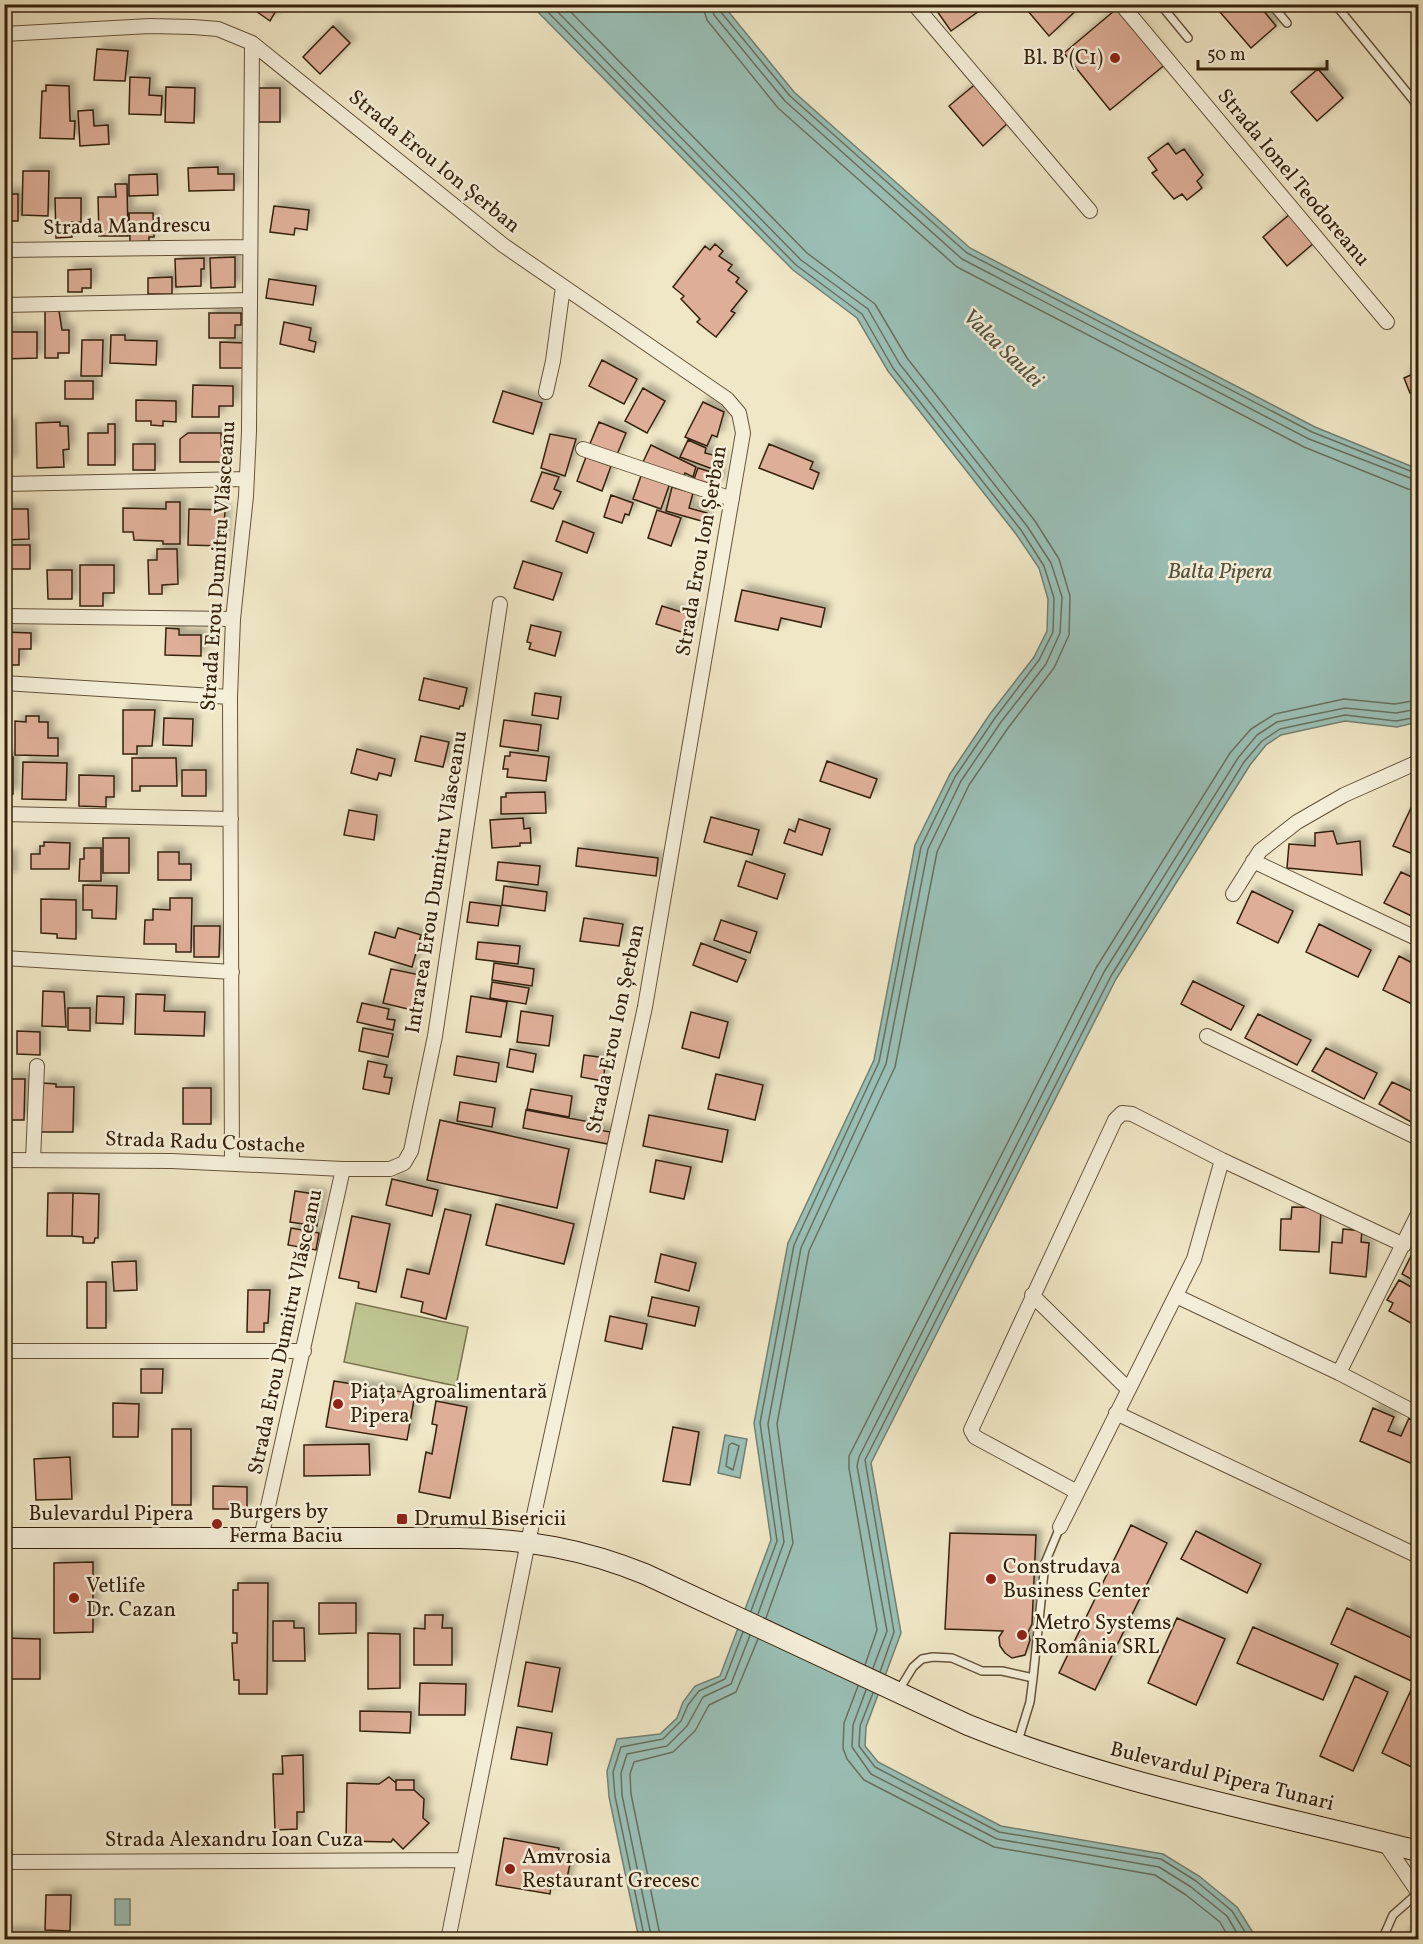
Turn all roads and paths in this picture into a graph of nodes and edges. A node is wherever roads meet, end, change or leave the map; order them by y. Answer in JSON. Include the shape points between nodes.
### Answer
{"nodes":[{"id":1,"x":914,"y":4,"type":"edge"},
{"id":2,"x":1120,"y":4,"type":"edge"},
{"id":3,"x":1160,"y":4,"type":"edge"},
{"id":4,"x":1271,"y":4,"type":"edge"},
{"id":5,"x":1335,"y":4,"type":"edge"},
{"id":6,"x":1287,"y":23,"type":"dead end"},
{"id":7,"x":4,"y":34,"type":"edge"},
{"id":8,"x":1188,"y":38,"type":"dead end"},
{"id":9,"x":252,"y":43,"type":"junction"},
{"id":10,"x":1419,"y":106,"type":"edge"},
{"id":11,"x":1090,"y":211,"type":"dead end"},
{"id":12,"x":249,"y":247,"type":"junction"},
{"id":13,"x":4,"y":250,"type":"edge"},
{"id":14,"x":563,"y":287,"type":"junction"},
{"id":15,"x":250,"y":300,"type":"junction"},
{"id":16,"x":4,"y":304,"type":"edge"},
{"id":17,"x":1387,"y":322,"type":"dead end"},
{"id":18,"x":546,"y":392,"type":"dead end"},
{"id":19,"x":583,"y":449,"type":"dead end"},
{"id":20,"x":247,"y":479,"type":"junction"},
{"id":21,"x":4,"y":484,"type":"edge"},
{"id":22,"x":732,"y":499,"type":"junction"},
{"id":23,"x":500,"y":604,"type":"dead end"},
{"id":24,"x":4,"y":616,"type":"edge"},
{"id":25,"x":233,"y":619,"type":"junction"},
{"id":26,"x":4,"y":683,"type":"edge"},
{"id":27,"x":230,"y":697,"type":"junction"},
{"id":28,"x":1419,"y":762,"type":"edge"},
{"id":29,"x":4,"y":814,"type":"edge"},
{"id":30,"x":231,"y":819,"type":"junction"},
{"id":31,"x":1253,"y":861,"type":"junction"},
{"id":32,"x":1233,"y":894,"type":"dead end"},
{"id":33,"x":1419,"y":939,"type":"edge"},
{"id":34,"x":4,"y":958,"type":"edge"},
{"id":35,"x":232,"y":972,"type":"junction"},
{"id":36,"x":1207,"y":1036,"type":"dead end"},
{"id":37,"x":37,"y":1066,"type":"dead end"},
{"id":38,"x":1419,"y":1138,"type":"edge"},
{"id":39,"x":4,"y":1160,"type":"edge"},
{"id":40,"x":33,"y":1160,"type":"junction"},
{"id":41,"x":1222,"y":1160,"type":"junction"},
{"id":42,"x":232,"y":1163,"type":"junction"},
{"id":43,"x":404,"y":1163,"type":"joint"},
{"id":44,"x":343,"y":1169,"type":"junction"},
{"id":45,"x":1419,"y":1214,"type":"edge"},
{"id":46,"x":1404,"y":1245,"type":"junction"},
{"id":47,"x":1032,"y":1295,"type":"junction"},
{"id":48,"x":1176,"y":1296,"type":"junction"},
{"id":49,"x":4,"y":1351,"type":"edge"},
{"id":50,"x":304,"y":1351,"type":"junction"},
{"id":51,"x":1339,"y":1373,"type":"junction"},
{"id":52,"x":1128,"y":1389,"type":"junction"},
{"id":53,"x":1116,"y":1413,"type":"junction"},
{"id":54,"x":1419,"y":1414,"type":"edge"},
{"id":55,"x":1077,"y":1492,"type":"junction"},
{"id":56,"x":1060,"y":1527,"type":"joint"},
{"id":57,"x":4,"y":1538,"type":"edge"},
{"id":58,"x":261,"y":1538,"type":"junction"},
{"id":59,"x":528,"y":1542,"type":"junction"},
{"id":60,"x":1419,"y":1556,"type":"edge"},
{"id":61,"x":1034,"y":1678,"type":"junction"},
{"id":62,"x":892,"y":1689,"type":"junction"},
{"id":63,"x":1016,"y":1744,"type":"junction"},
{"id":64,"x":1384,"y":1842,"type":"junction"},
{"id":65,"x":1419,"y":1851,"type":"edge"},
{"id":66,"x":464,"y":1860,"type":"junction"},
{"id":67,"x":4,"y":1862,"type":"edge"},
{"id":68,"x":1419,"y":1893,"type":"edge"},
{"id":69,"x":448,"y":1940,"type":"edge"},
{"id":70,"x":1382,"y":1940,"type":"edge"}],
"edges":[{"from":1,"to":11,"type":"street"},
{"from":2,"to":17,"type":"street","name":"Strada Ionel Teodoreanu"},
{"from":3,"to":8,"type":"lane"},
{"from":4,"to":6,"type":"lane"},
{"from":5,"to":10,"type":"lane"},
{"from":7,"to":9,"type":"street","name":"Strada Erou Ion Șerban","via":[[193,27],[218,30]]},
{"from":9,"to":12,"type":"street","name":"Strada Erou Dumitru Vlăsceanu"},
{"from":9,"to":14,"type":"street","name":"Strada Erou Ion Șerban","via":[[503,245]]},
{"from":12,"to":13,"type":"street","name":"Strada Mandrescu"},
{"from":12,"to":15,"type":"street","name":"Strada Erou Dumitru Vlăsceanu"},
{"from":14,"to":18,"type":"street"},
{"from":14,"to":22,"type":"street","name":"Strada Erou Ion Șerban","via":[[727,399],[739,413],[743,433]]},
{"from":15,"to":16,"type":"street"},
{"from":15,"to":20,"type":"street","name":"Strada Erou Dumitru Vlăsceanu"},
{"from":19,"to":22,"type":"street"},
{"from":20,"to":21,"type":"street"},
{"from":20,"to":25,"type":"street","name":"Strada Erou Dumitru Vlăsceanu"},
{"from":22,"to":59,"type":"street","name":"Strada Erou Ion Șerban","via":[[645,1007]]},
{"from":23,"to":43,"type":"street","name":"Intrarea Erou Dumitru Vlăsceanu","via":[[435,1036],[411,1151]]},
{"from":24,"to":25,"type":"street"},
{"from":25,"to":27,"type":"street","name":"Strada Erou Dumitru Vlăsceanu"},
{"from":26,"to":27,"type":"street"},
{"from":27,"to":30,"type":"street","name":"Strada Erou Dumitru Vlăsceanu"},
{"from":28,"to":31,"type":"street","via":[[1344,795],[1297,822]]},
{"from":29,"to":30,"type":"street"},
{"from":30,"to":35,"type":"street","name":"Strada Erou Dumitru Vlăsceanu"},
{"from":31,"to":32,"type":"street"},
{"from":31,"to":33,"type":"street"},
{"from":34,"to":35,"type":"street"},
{"from":35,"to":42,"type":"street","name":"Strada Erou Dumitru Vlăsceanu"},
{"from":36,"to":38,"type":"street"},
{"from":37,"to":40,"type":"street"},
{"from":39,"to":40,"type":"street","name":"Strada Radu Costache"},
{"from":40,"to":42,"type":"street","name":"Strada Radu Costache"},
{"from":41,"to":46,"type":"street"},
{"from":41,"to":47,"type":"street","via":[[1132,1114],[1122,1113],[1115,1120]]},
{"from":41,"to":48,"type":"street","via":[[1194,1259]]},
{"from":42,"to":44,"type":"street","name":"Strada Radu Costache"},
{"from":43,"to":44,"type":"street","name":"Strada Radu Costache","via":[[390,1169]]},
{"from":44,"to":50,"type":"street","name":"Strada Erou Dumitru Vlăsceanu"},
{"from":45,"to":46,"type":"street"},
{"from":46,"to":51,"type":"street"},
{"from":47,"to":52,"type":"street"},
{"from":47,"to":55,"type":"street","via":[[971,1430],[975,1437]]},
{"from":48,"to":51,"type":"street"},
{"from":48,"to":52,"type":"street"},
{"from":49,"to":50,"type":"street"},
{"from":50,"to":58,"type":"street","name":"Strada Erou Dumitru Vlăsceanu"},
{"from":51,"to":54,"type":"street"},
{"from":52,"to":53,"type":"street"},
{"from":53,"to":55,"type":"street"},
{"from":53,"to":60,"type":"street"},
{"from":55,"to":56,"type":"street"},
{"from":56,"to":61,"type":"lane","via":[[1046,1563]]},
{"from":57,"to":58,"type":"main road","name":"Bulevardul Pipera"},
{"from":58,"to":59,"type":"main road","name":"Bulevardul Pipera"},
{"from":59,"to":62,"type":"main road","name":"Bulevardul Pipera","via":[[597,1556],[645,1574]]},
{"from":59,"to":66,"type":"street"},
{"from":61,"to":62,"type":"lane","via":[[982,1671],[952,1658],[933,1657],[922,1659]]},
{"from":61,"to":63,"type":"lane"},
{"from":62,"to":63,"type":"main road"},
{"from":63,"to":64,"type":"main road","name":"Bulevardul Pipera Tunari","via":[[1129,1781]]},
{"from":64,"to":65,"type":"main road","name":"Bulevardul Pipera Tunari"},
{"from":64,"to":68,"type":"street"},
{"from":66,"to":67,"type":"street","name":"Strada Alexandru Ioan Cuza"},
{"from":66,"to":69,"type":"street"},
{"from":68,"to":70,"type":"lane","via":[[1393,1915]]}]}
